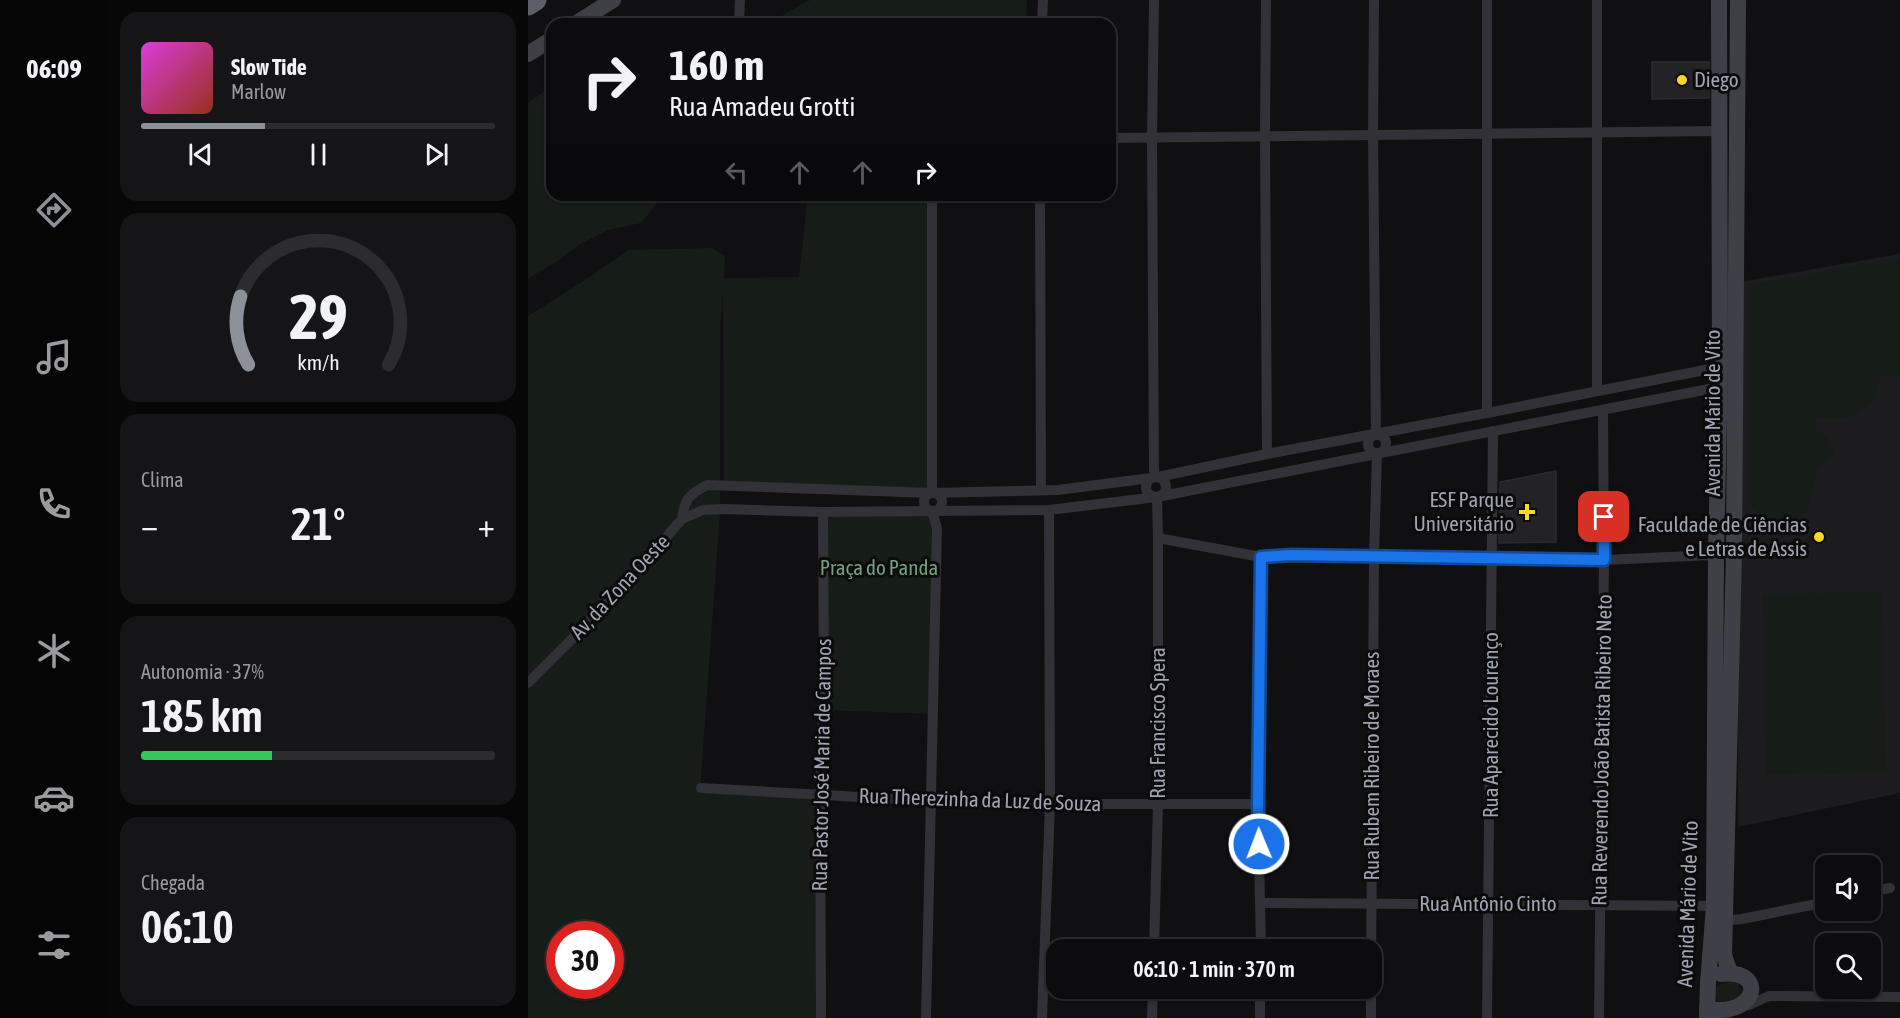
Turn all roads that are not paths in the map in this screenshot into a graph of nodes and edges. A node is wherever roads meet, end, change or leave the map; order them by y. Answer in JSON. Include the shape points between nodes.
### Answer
{"nodes":[{"id":1,"x":536,"y":0,"type":"edge"},
{"id":2,"x":613,"y":0,"type":"edge"},
{"id":3,"x":740,"y":0,"type":"edge"},
{"id":4,"x":1043,"y":0,"type":"edge"},
{"id":5,"x":1154,"y":0,"type":"edge"},
{"id":6,"x":1266,"y":0,"type":"edge"},
{"id":7,"x":1374,"y":0,"type":"edge"},
{"id":8,"x":1487,"y":0,"type":"edge"},
{"id":9,"x":1597,"y":0,"type":"edge"},
{"id":10,"x":1719,"y":0,"type":"edge"},
{"id":11,"x":1738,"y":0,"type":"edge"},
{"id":12,"x":528,"y":5,"type":"edge"},
{"id":13,"x":585,"y":18,"type":"edge"},
{"id":14,"x":739,"y":18,"type":"edge"},
{"id":15,"x":1042,"y":18,"type":"edge"},
{"id":16,"x":546,"y":43,"type":"edge"},
{"id":17,"x":1720,"y":48,"type":"junction"},
{"id":18,"x":1738,"y":48,"type":"junction"},
{"id":19,"x":528,"y":54,"type":"edge"},
{"id":20,"x":1720,"y":131,"type":"junction"},
{"id":21,"x":1596,"y":132,"type":"junction"},
{"id":22,"x":1486,"y":133,"type":"junction"},
{"id":23,"x":1373,"y":135,"type":"junction"},
{"id":24,"x":1265,"y":136,"type":"junction"},
{"id":25,"x":1152,"y":137,"type":"junction"},
{"id":26,"x":1116,"y":138,"type":"edge"},
{"id":27,"x":932,"y":201,"type":"edge"},
{"id":28,"x":1040,"y":201,"type":"edge"},
{"id":29,"x":1720,"y":367,"type":"junction"},
{"id":30,"x":1597,"y":390,"type":"junction"},
{"id":31,"x":1725,"y":396,"type":"junction"},
{"id":32,"x":1603,"y":410,"type":"junction"},
{"id":33,"x":1487,"y":413,"type":"junction"},
{"id":34,"x":1492,"y":431,"type":"junction"},
{"id":35,"x":1376,"y":434,"type":"junction"},
{"id":36,"x":1377,"y":453,"type":"junction"},
{"id":37,"x":1267,"y":454,"type":"junction"},
{"id":38,"x":1154,"y":477,"type":"junction"},
{"id":39,"x":1041,"y":490,"type":"junction"},
{"id":40,"x":932,"y":493,"type":"junction"},
{"id":41,"x":1157,"y":497,"type":"junction"},
{"id":42,"x":1049,"y":510,"type":"junction"},
{"id":43,"x":932,"y":511,"type":"junction"},
{"id":44,"x":823,"y":512,"type":"junction"},
{"id":45,"x":682,"y":519,"type":"junction"},
{"id":46,"x":1158,"y":538,"type":"junction"},
{"id":47,"x":1716,"y":554,"type":"junction"},
{"id":48,"x":1734,"y":554,"type":"junction"},
{"id":49,"x":1261,"y":557,"type":"junction"},
{"id":50,"x":1374,"y":558,"type":"junction"},
{"id":51,"x":1492,"y":559,"type":"junction"},
{"id":52,"x":1604,"y":560,"type":"junction"},
{"id":53,"x":528,"y":683,"type":"edge"},
{"id":54,"x":701,"y":789,"type":"dead end"},
{"id":55,"x":820,"y":794,"type":"junction"},
{"id":56,"x":930,"y":801,"type":"junction"},
{"id":57,"x":1050,"y":804,"type":"junction"},
{"id":58,"x":1158,"y":804,"type":"junction"},
{"id":59,"x":1258,"y":804,"type":"junction"},
{"id":60,"x":1890,"y":888,"type":"dead end"},
{"id":61,"x":1881,"y":890,"type":"edge"},
{"id":62,"x":1261,"y":903,"type":"junction"},
{"id":63,"x":1371,"y":904,"type":"junction"},
{"id":64,"x":1601,"y":904,"type":"junction"},
{"id":65,"x":1815,"y":904,"type":"edge"},
{"id":66,"x":1489,"y":905,"type":"junction"},
{"id":67,"x":1720,"y":914,"type":"junction"},
{"id":68,"x":1154,"y":939,"type":"edge"},
{"id":69,"x":1261,"y":939,"type":"edge"},
{"id":70,"x":1371,"y":939,"type":"edge"},
{"id":71,"x":1730,"y":973,"type":"junction"},
{"id":72,"x":1747,"y":981,"type":"junction"},
{"id":73,"x":1708,"y":983,"type":"junction"},
{"id":74,"x":1769,"y":996,"type":"junction"},
{"id":75,"x":1900,"y":997,"type":"edge"},
{"id":76,"x":1153,"y":999,"type":"edge"},
{"id":77,"x":1260,"y":999,"type":"edge"},
{"id":78,"x":1371,"y":999,"type":"edge"},
{"id":79,"x":1749,"y":1005,"type":"junction"},
{"id":80,"x":1707,"y":1014,"type":"edge"},
{"id":81,"x":821,"y":1018,"type":"edge"},
{"id":82,"x":926,"y":1018,"type":"edge"},
{"id":83,"x":1042,"y":1018,"type":"edge"},
{"id":84,"x":1152,"y":1018,"type":"edge"},
{"id":85,"x":1260,"y":1018,"type":"edge"},
{"id":86,"x":1371,"y":1018,"type":"edge"},
{"id":87,"x":1487,"y":1018,"type":"edge"},
{"id":88,"x":1599,"y":1018,"type":"edge"},
{"id":89,"x":1729,"y":1018,"type":"edge"}],
"edges":[{"from":1,"to":12,"type":"highway"},
{"from":2,"to":13,"type":"main road"},
{"from":3,"to":14,"type":"street"},
{"from":4,"to":15,"type":"street"},
{"from":5,"to":25,"type":"street"},
{"from":6,"to":24,"type":"street"},
{"from":7,"to":23,"type":"street"},
{"from":8,"to":22,"type":"street"},
{"from":9,"to":21,"type":"street"},
{"from":10,"to":17,"type":"main road","name":"Avenida Mário de Vito"},
{"from":11,"to":18,"type":"main road","name":"Avenida Mário de Vito"},
{"from":16,"to":19,"type":"main road"},
{"from":17,"to":18,"type":"main road"},
{"from":17,"to":20,"type":"main road","name":"Avenida Mário de Vito"},
{"from":18,"to":31,"type":"main road","name":"Avenida Mário de Vito"},
{"from":20,"to":21,"type":"street"},
{"from":20,"to":29,"type":"main road","name":"Avenida Mário de Vito"},
{"from":21,"to":22,"type":"street"},
{"from":21,"to":30,"type":"street"},
{"from":22,"to":23,"type":"street"},
{"from":22,"to":33,"type":"street"},
{"from":23,"to":24,"type":"street"},
{"from":23,"to":35,"type":"street"},
{"from":24,"to":25,"type":"street"},
{"from":24,"to":37,"type":"street"},
{"from":25,"to":26,"type":"street"},
{"from":25,"to":38,"type":"street"},
{"from":27,"to":40,"type":"street"},
{"from":28,"to":39,"type":"street"},
{"from":29,"to":30,"type":"street"},
{"from":29,"to":31,"type":"main road","name":"Avenida Mário de Vito"},
{"from":30,"to":33,"type":"street"},
{"from":31,"to":32,"type":"street","name":"Av, da Zona Oeste"},
{"from":31,"to":47,"type":"main road","name":"Avenida Mário de Vito"},
{"from":31,"to":48,"type":"main road","name":"Avenida Mário de Vito"},
{"from":32,"to":34,"type":"street","name":"Av, da Zona Oeste"},
{"from":32,"to":52,"type":"street","name":"Rua Reverendo João Batista Ribeiro Neto"},
{"from":33,"to":35,"type":"street"},
{"from":34,"to":36,"type":"street","name":"Av, da Zona Oeste"},
{"from":34,"to":51,"type":"street","name":"Rua Aparecido Lourenço"},
{"from":35,"to":36,"type":"street","name":"Rua Rubem Ribeiro de Moraes","via":[[1386,441],[1385,449]]},
{"from":35,"to":37,"type":"street"},
{"from":36,"to":41,"type":"street","name":"Av, da Zona Oeste"},
{"from":36,"to":50,"type":"street","name":"Rua Rubem Ribeiro de Moraes"},
{"from":37,"to":38,"type":"street"},
{"from":38,"to":39,"type":"street"},
{"from":38,"to":41,"type":"street","name":"Rua Francisco Spera","via":[[1146,487],[1148,493]]},
{"from":39,"to":40,"type":"street"},
{"from":40,"to":43,"type":"street","via":[[924,500]]},
{"from":40,"to":45,"type":"street","via":[[707,486],[687,499]]},
{"from":41,"to":42,"type":"street","name":"Av, da Zona Oeste"},
{"from":41,"to":46,"type":"street","name":"Rua Francisco Spera"},
{"from":42,"to":43,"type":"street","name":"Av, da Zona Oeste"},
{"from":42,"to":57,"type":"street"},
{"from":43,"to":44,"type":"street","name":"Av, da Zona Oeste"},
{"from":43,"to":56,"type":"street","via":[[937,528]]},
{"from":44,"to":45,"type":"street","name":"Av, da Zona Oeste","via":[[723,509],[703,510]]},
{"from":44,"to":55,"type":"street","name":"Rua Pastor José Maria de Campos"},
{"from":45,"to":53,"type":"street","name":"Av, da Zona Oeste","via":[[612,599]]},
{"from":46,"to":49,"type":"street"},
{"from":46,"to":58,"type":"street","name":"Rua Francisco Spera"},
{"from":47,"to":48,"type":"street"},
{"from":47,"to":52,"type":"street"},
{"from":47,"to":67,"type":"main road","name":"Avenida Mário de Vito"},
{"from":48,"to":67,"type":"main road","name":"Avenida Mário de Vito"},
{"from":49,"to":50,"type":"street"},
{"from":49,"to":59,"type":"street"},
{"from":50,"to":51,"type":"street"},
{"from":50,"to":63,"type":"street","name":"Rua Rubem Ribeiro de Moraes"},
{"from":51,"to":52,"type":"street"},
{"from":51,"to":66,"type":"street","name":"Rua Aparecido Lourenço"},
{"from":52,"to":64,"type":"street","name":"Rua Reverendo João Batista Ribeiro Neto"},
{"from":54,"to":55,"type":"street","name":"Rua Therezinha da Luz de Souza"},
{"from":55,"to":56,"type":"street","name":"Rua Therezinha da Luz de Souza"},
{"from":55,"to":81,"type":"street","name":"Rua Pastor José Maria de Campos"},
{"from":56,"to":57,"type":"street","name":"Rua Therezinha da Luz de Souza"},
{"from":56,"to":82,"type":"street"},
{"from":57,"to":58,"type":"street","name":"Rua Therezinha da Luz de Souza"},
{"from":57,"to":83,"type":"street"},
{"from":58,"to":59,"type":"street","name":"Rua Therezinha da Luz de Souza"},
{"from":58,"to":68,"type":"street","name":"Rua Francisco Spera"},
{"from":59,"to":62,"type":"street"},
{"from":60,"to":61,"type":"street"},
{"from":62,"to":63,"type":"street","name":"Rua Antônio Cinto"},
{"from":62,"to":69,"type":"street"},
{"from":63,"to":66,"type":"street","name":"Rua Antônio Cinto"},
{"from":63,"to":70,"type":"street","name":"Rua Rubem Ribeiro de Moraes"},
{"from":64,"to":66,"type":"street","name":"Rua Antônio Cinto"},
{"from":64,"to":67,"type":"street","name":"Rua Antônio Cinto"},
{"from":64,"to":88,"type":"street","name":"Rua Reverendo João Batista Ribeiro Neto"},
{"from":65,"to":67,"type":"street","name":"Rua Antônio Cinto","via":[[1742,919]]},
{"from":66,"to":87,"type":"street","name":"Rua Aparecido Lourenço"},
{"from":67,"to":71,"type":"main road","name":"Avenida Mário de Vito"},
{"from":67,"to":73,"type":"main road","name":"Avenida Mário de Vito"},
{"from":71,"to":72,"type":"main road"},
{"from":71,"to":73,"type":"main road","via":[[1722,973]]},
{"from":72,"to":74,"type":"street"},
{"from":72,"to":79,"type":"main road","via":[[1751,990]]},
{"from":73,"to":80,"type":"main road","name":"Avenida Mário de Vito"},
{"from":74,"to":75,"type":"street"},
{"from":74,"to":79,"type":"street"},
{"from":76,"to":84,"type":"street"},
{"from":77,"to":85,"type":"street"},
{"from":78,"to":86,"type":"street"},
{"from":79,"to":89,"type":"main road","via":[[1741,1014]]},
{"from":80,"to":89,"type":"main road"}]}
